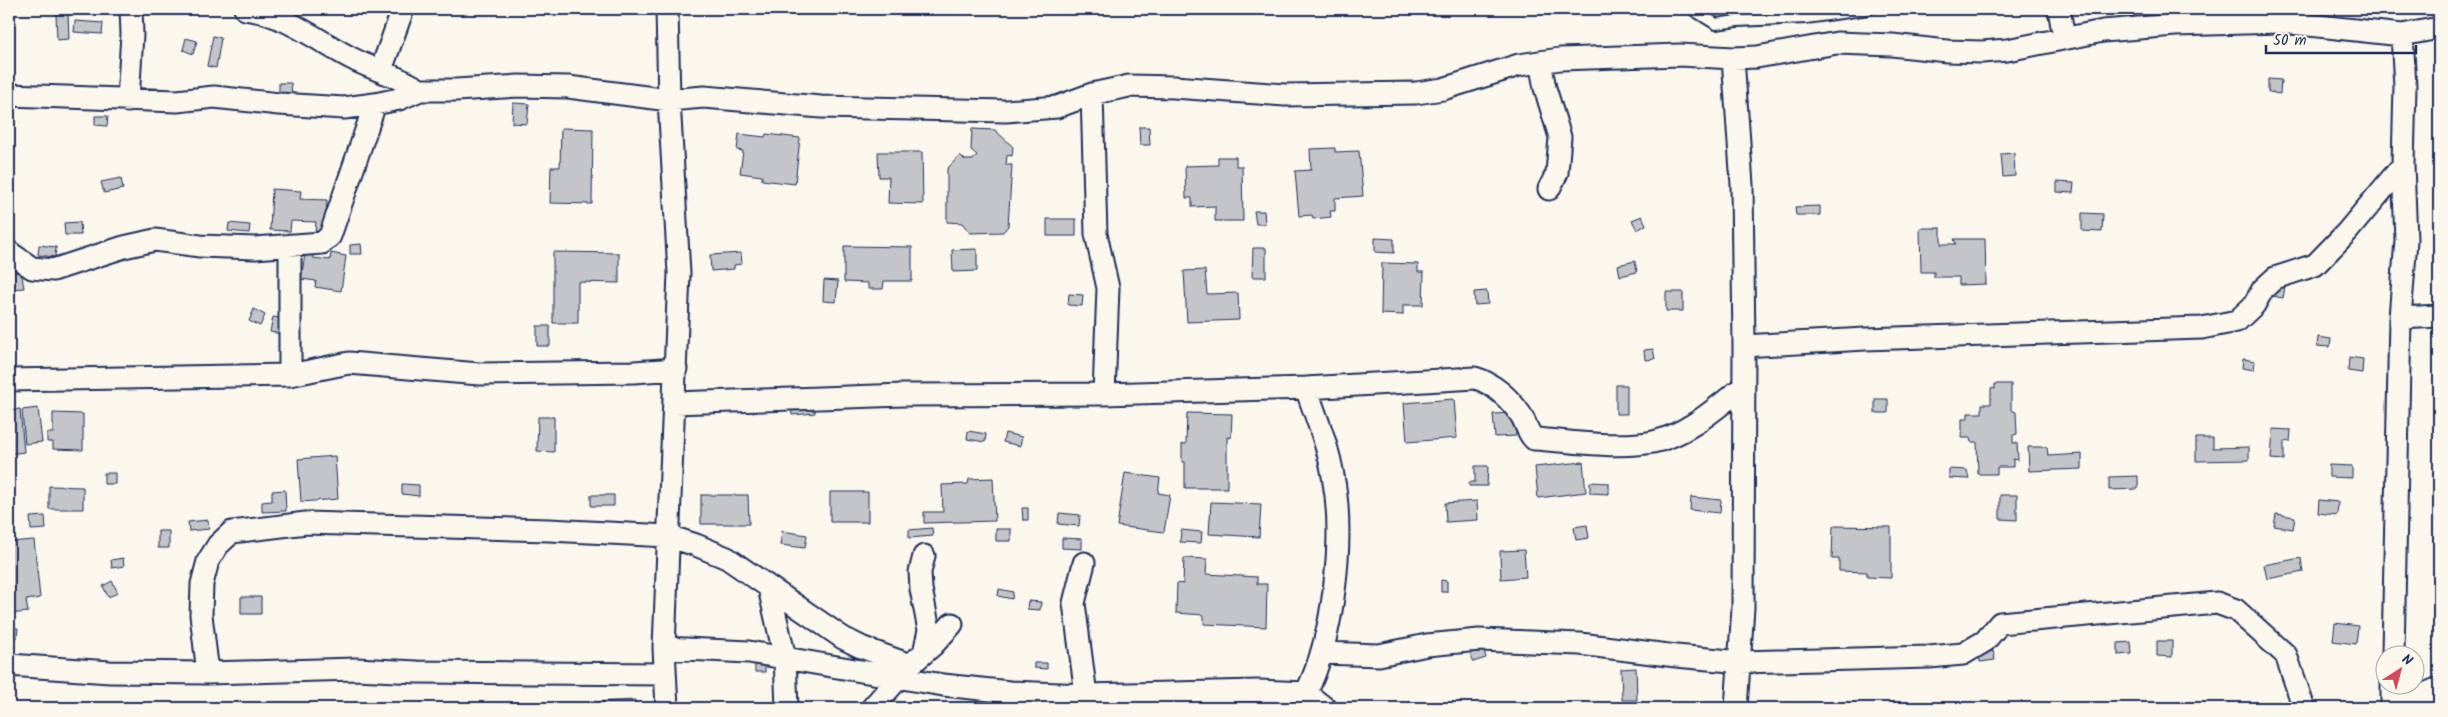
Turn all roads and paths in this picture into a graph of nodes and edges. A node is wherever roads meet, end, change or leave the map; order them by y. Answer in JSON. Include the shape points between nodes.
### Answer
{"nodes":[{"id":1,"x":130,"y":9,"type":"edge"},
{"id":2,"x":245,"y":9,"type":"edge"},
{"id":3,"x":402,"y":9,"type":"edge"},
{"id":4,"x":667,"y":9,"type":"edge"},
{"id":5,"x":1692,"y":9,"type":"edge"},
{"id":6,"x":1869,"y":9,"type":"edge"},
{"id":7,"x":2059,"y":9,"type":"edge"},
{"id":8,"x":2439,"y":28,"type":"edge"},
{"id":9,"x":2402,"y":35,"type":"junction"},
{"id":10,"x":2064,"y":38,"type":"junction"},
{"id":11,"x":1733,"y":58,"type":"junction"},
{"id":12,"x":1540,"y":62,"type":"junction"},
{"id":13,"x":382,"y":70,"type":"junction"},
{"id":14,"x":420,"y":90,"type":"junction"},
{"id":15,"x":1092,"y":94,"type":"junction"},
{"id":16,"x":9,"y":95,"type":"edge"},
{"id":17,"x":669,"y":100,"type":"junction"},
{"id":18,"x":128,"y":101,"type":"junction"},
{"id":19,"x":375,"y":104,"type":"junction"},
{"id":20,"x":2404,"y":165,"type":"junction"},
{"id":21,"x":1549,"y":189,"type":"dead end"},
{"id":22,"x":290,"y":244,"type":"junction"},
{"id":23,"x":9,"y":252,"type":"edge"},
{"id":24,"x":2439,"y":316,"type":"edge"},
{"id":25,"x":2400,"y":318,"type":"junction"},
{"id":26,"x":1744,"y":346,"type":"junction"},
{"id":27,"x":676,"y":370,"type":"junction"},
{"id":28,"x":290,"y":375,"type":"junction"},
{"id":29,"x":9,"y":380,"type":"edge"},
{"id":30,"x":1744,"y":386,"type":"junction"},
{"id":31,"x":1306,"y":388,"type":"junction"},
{"id":32,"x":1104,"y":394,"type":"junction"},
{"id":33,"x":674,"y":403,"type":"junction"},
{"id":34,"x":668,"y":536,"type":"junction"},
{"id":35,"x":924,"y":556,"type":"dead end"},
{"id":36,"x":1084,"y":563,"type":"dead end"},
{"id":37,"x":769,"y":588,"type":"junction"},
{"id":38,"x":952,"y":624,"type":"dead end"},
{"id":39,"x":2393,"y":644,"type":"edge"},
{"id":40,"x":664,"y":648,"type":"junction"},
{"id":41,"x":1322,"y":653,"type":"junction"},
{"id":42,"x":785,"y":658,"type":"junction"},
{"id":43,"x":1741,"y":662,"type":"junction"},
{"id":44,"x":9,"y":665,"type":"edge"},
{"id":45,"x":911,"y":665,"type":"junction"},
{"id":46,"x":208,"y":673,"type":"junction"},
{"id":47,"x":664,"y":674,"type":"junction"},
{"id":48,"x":2439,"y":688,"type":"edge"},
{"id":49,"x":1306,"y":693,"type":"junction"},
{"id":50,"x":2392,"y":694,"type":"edge"},
{"id":51,"x":1086,"y":695,"type":"junction"},
{"id":52,"x":667,"y":708,"type":"edge"},
{"id":53,"x":787,"y":708,"type":"edge"},
{"id":54,"x":872,"y":708,"type":"edge"},
{"id":55,"x":1325,"y":708,"type":"edge"},
{"id":56,"x":1736,"y":708,"type":"edge"},
{"id":57,"x":2304,"y":708,"type":"edge"},
{"id":58,"x":2392,"y":708,"type":"edge"}],
"edges":[{"from":1,"to":18,"type":"street","via":[[132,34]]},
{"from":2,"to":13,"type":"street","via":[[275,15],[357,61]]},
{"from":3,"to":13,"type":"street"},
{"from":4,"to":17,"type":"street"},
{"from":5,"to":6,"type":"lane","via":[[1716,24],[1737,20],[1806,18]]},
{"from":7,"to":10,"type":"street"},
{"from":8,"to":9,"type":"street"},
{"from":9,"to":10,"type":"street","via":[[2280,22],[2166,26],[2102,31]]},
{"from":9,"to":20,"type":"street"},
{"from":10,"to":11,"type":"street","via":[[1982,52],[1892,44],[1837,44]]},
{"from":11,"to":12,"type":"street","via":[[1648,56]]},
{"from":11,"to":26,"type":"street","via":[[1742,185]]},
{"from":12,"to":15,"type":"street","via":[[1416,93],[1285,95],[1129,86]]},
{"from":12,"to":21,"type":"street","via":[[1544,88],[1560,137],[1557,173]]},
{"from":13,"to":14,"type":"street"},
{"from":14,"to":17,"type":"street","via":[[568,87]]},
{"from":14,"to":19,"type":"street"},
{"from":15,"to":17,"type":"street","via":[[1057,107],[1006,112],[839,108],[704,97]]},
{"from":15,"to":32,"type":"street","via":[[1096,234],[1108,288]]},
{"from":16,"to":18,"type":"street"},
{"from":17,"to":27,"type":"street","via":[[679,273]]},
{"from":18,"to":19,"type":"street","via":[[214,97],[344,108]]},
{"from":19,"to":22,"type":"street","via":[[330,236],[322,243]]},
{"from":20,"to":25,"type":"street","via":[[2406,240]]},
{"from":20,"to":26,"type":"street","via":[[2348,232],[2315,265],[2275,278],[2263,289],[2254,305],[2237,320],[2202,328]]},
{"from":22,"to":23,"type":"street","via":[[237,248],[155,240],[53,270],[32,268]]},
{"from":22,"to":28,"type":"street"},
{"from":24,"to":25,"type":"street"},
{"from":25,"to":39,"type":"street"},
{"from":26,"to":30,"type":"street"},
{"from":27,"to":28,"type":"street","via":[[479,374],[349,363]]},
{"from":27,"to":33,"type":"street"},
{"from":28,"to":29,"type":"street"},
{"from":30,"to":31,"type":"street","via":[[1711,412],[1672,435],[1654,442],[1633,444],[1534,439],[1521,415],[1496,388],[1475,378]]},
{"from":30,"to":43,"type":"street"},
{"from":31,"to":32,"type":"street"},
{"from":31,"to":41,"type":"street","via":[[1334,477],[1336,512],[1332,602]]},
{"from":32,"to":33,"type":"street","via":[[904,395]]},
{"from":33,"to":34,"type":"street"},
{"from":34,"to":37,"type":"street","via":[[726,558]]},
{"from":34,"to":40,"type":"street"},
{"from":34,"to":46,"type":"street","via":[[306,523],[232,532],[208,561],[202,584],[201,615]]},
{"from":35,"to":45,"type":"street","via":[[920,572],[928,630]]},
{"from":36,"to":51,"type":"street","via":[[1074,603]]},
{"from":37,"to":42,"type":"street"},
{"from":37,"to":45,"type":"street","via":[[860,647]]},
{"from":38,"to":45,"type":"street"},
{"from":40,"to":42,"type":"street","via":[[749,652]]},
{"from":40,"to":47,"type":"street"},
{"from":41,"to":43,"type":"street","via":[[1380,655],[1427,645],[1479,640],[1580,644]]},
{"from":41,"to":49,"type":"street"},
{"from":42,"to":45,"type":"street"},
{"from":42,"to":53,"type":"street"},
{"from":43,"to":56,"type":"street"},
{"from":43,"to":57,"type":"street","via":[[1963,654],[1985,641],[2000,623],[2217,603],[2236,610],[2286,655]]},
{"from":44,"to":46,"type":"street","via":[[110,672]]},
{"from":45,"to":51,"type":"street","via":[[1010,692]]},
{"from":45,"to":54,"type":"street"},
{"from":46,"to":47,"type":"street","via":[[356,669]]},
{"from":47,"to":52,"type":"street"},
{"from":48,"to":58,"type":"street"},
{"from":49,"to":51,"type":"street"},
{"from":49,"to":55,"type":"street"},
{"from":50,"to":58,"type":"street"}]}
